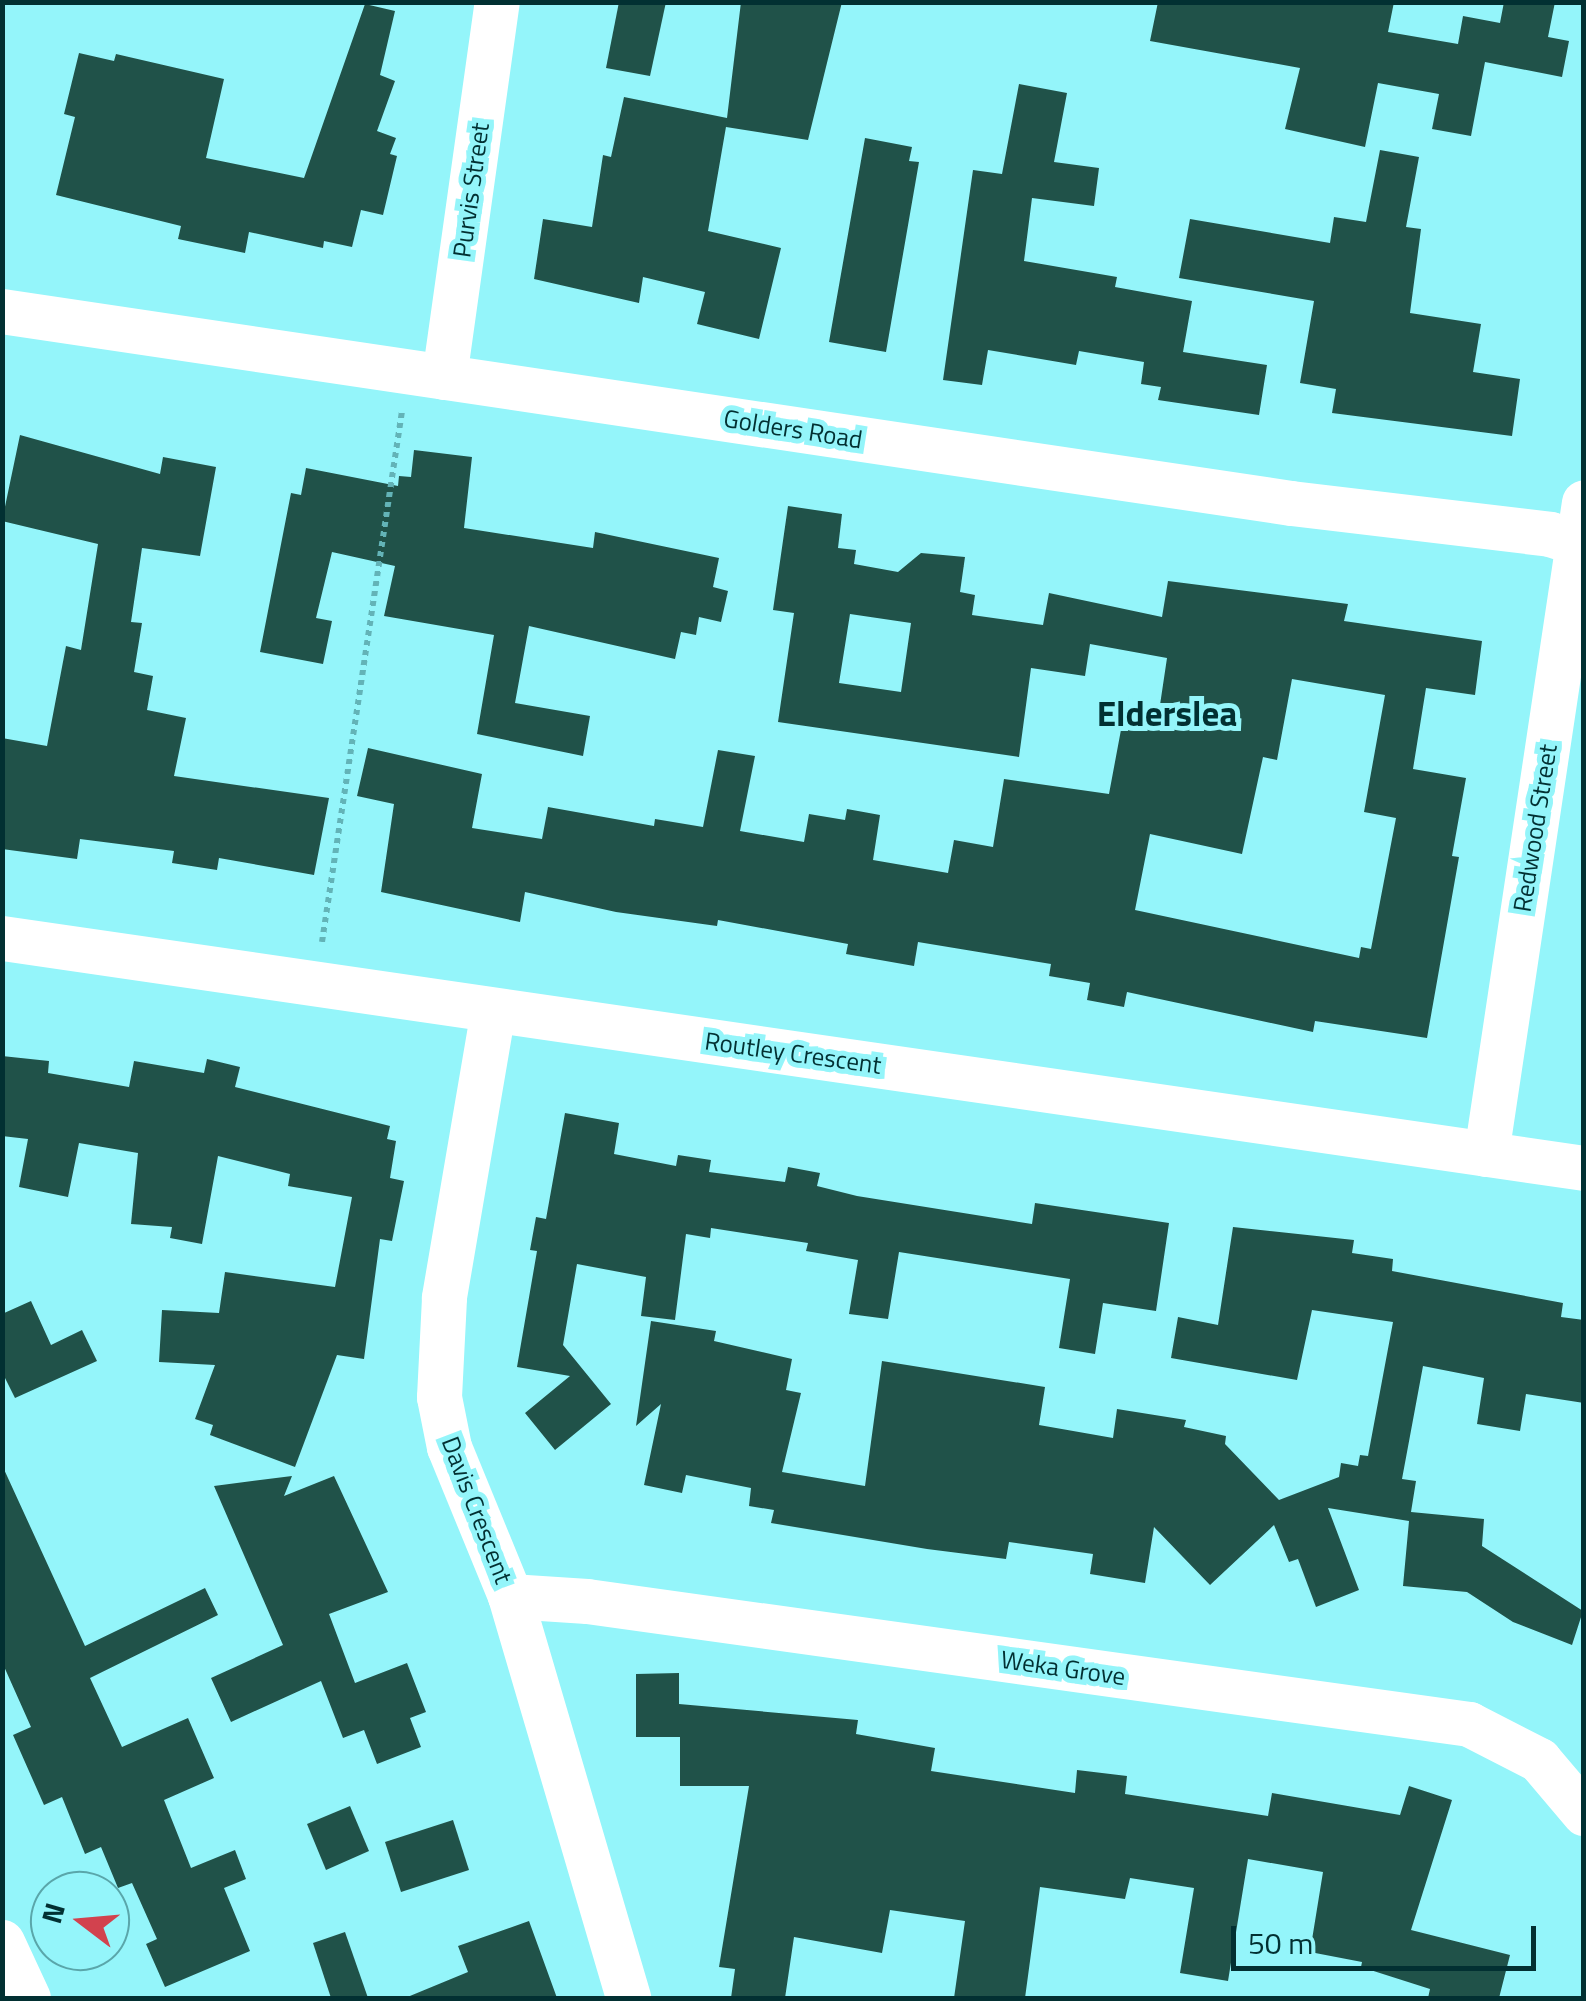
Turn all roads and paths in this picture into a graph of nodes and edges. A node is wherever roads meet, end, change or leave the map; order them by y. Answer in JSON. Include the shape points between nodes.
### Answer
{"nodes":[{"id":1,"x":498,"y":2,"type":"edge"},
{"id":2,"x":2,"y":312,"type":"edge"},
{"id":3,"x":426,"y":374,"type":"junction"},
{"id":4,"x":1582,"y":530,"type":"edge"},
{"id":5,"x":2,"y":938,"type":"edge"},
{"id":6,"x":316,"y":983,"type":"junction"},
{"id":7,"x":492,"y":1010,"type":"junction"},
{"id":8,"x":1486,"y":1154,"type":"junction"},
{"id":9,"x":1584,"y":1168,"type":"edge"},
{"id":10,"x":510,"y":1596,"type":"junction"},
{"id":11,"x":1584,"y":1813,"type":"edge"},
{"id":12,"x":2,"y":1942,"type":"edge"},
{"id":13,"x":28,"y":1998,"type":"edge"},
{"id":14,"x":628,"y":1998,"type":"edge"}],
"edges":[{"from":1,"to":3,"type":"street","name":"Purvis Street"},
{"from":2,"to":3,"type":"street","name":"Golders Road"},
{"from":3,"to":4,"type":"street","name":"Golders Road"},
{"from":3,"to":6,"type":"path"},
{"from":4,"to":8,"type":"street","name":"Redwood Street"},
{"from":5,"to":6,"type":"street","name":"Routley Crescent"},
{"from":6,"to":7,"type":"street","name":"Routley Crescent"},
{"from":7,"to":8,"type":"street","name":"Routley Crescent"},
{"from":7,"to":10,"type":"street","name":"Davis Crescent","via":[[444,1298],[438,1382],[448,1446]]},
{"from":8,"to":9,"type":"street","name":"Routley Crescent"},
{"from":10,"to":11,"type":"street","name":"Weka Grove","via":[[587,1601],[1469,1724],[1539,1760]]},
{"from":10,"to":14,"type":"street","name":"Davis Crescent"},
{"from":12,"to":13,"type":"street"}]}
